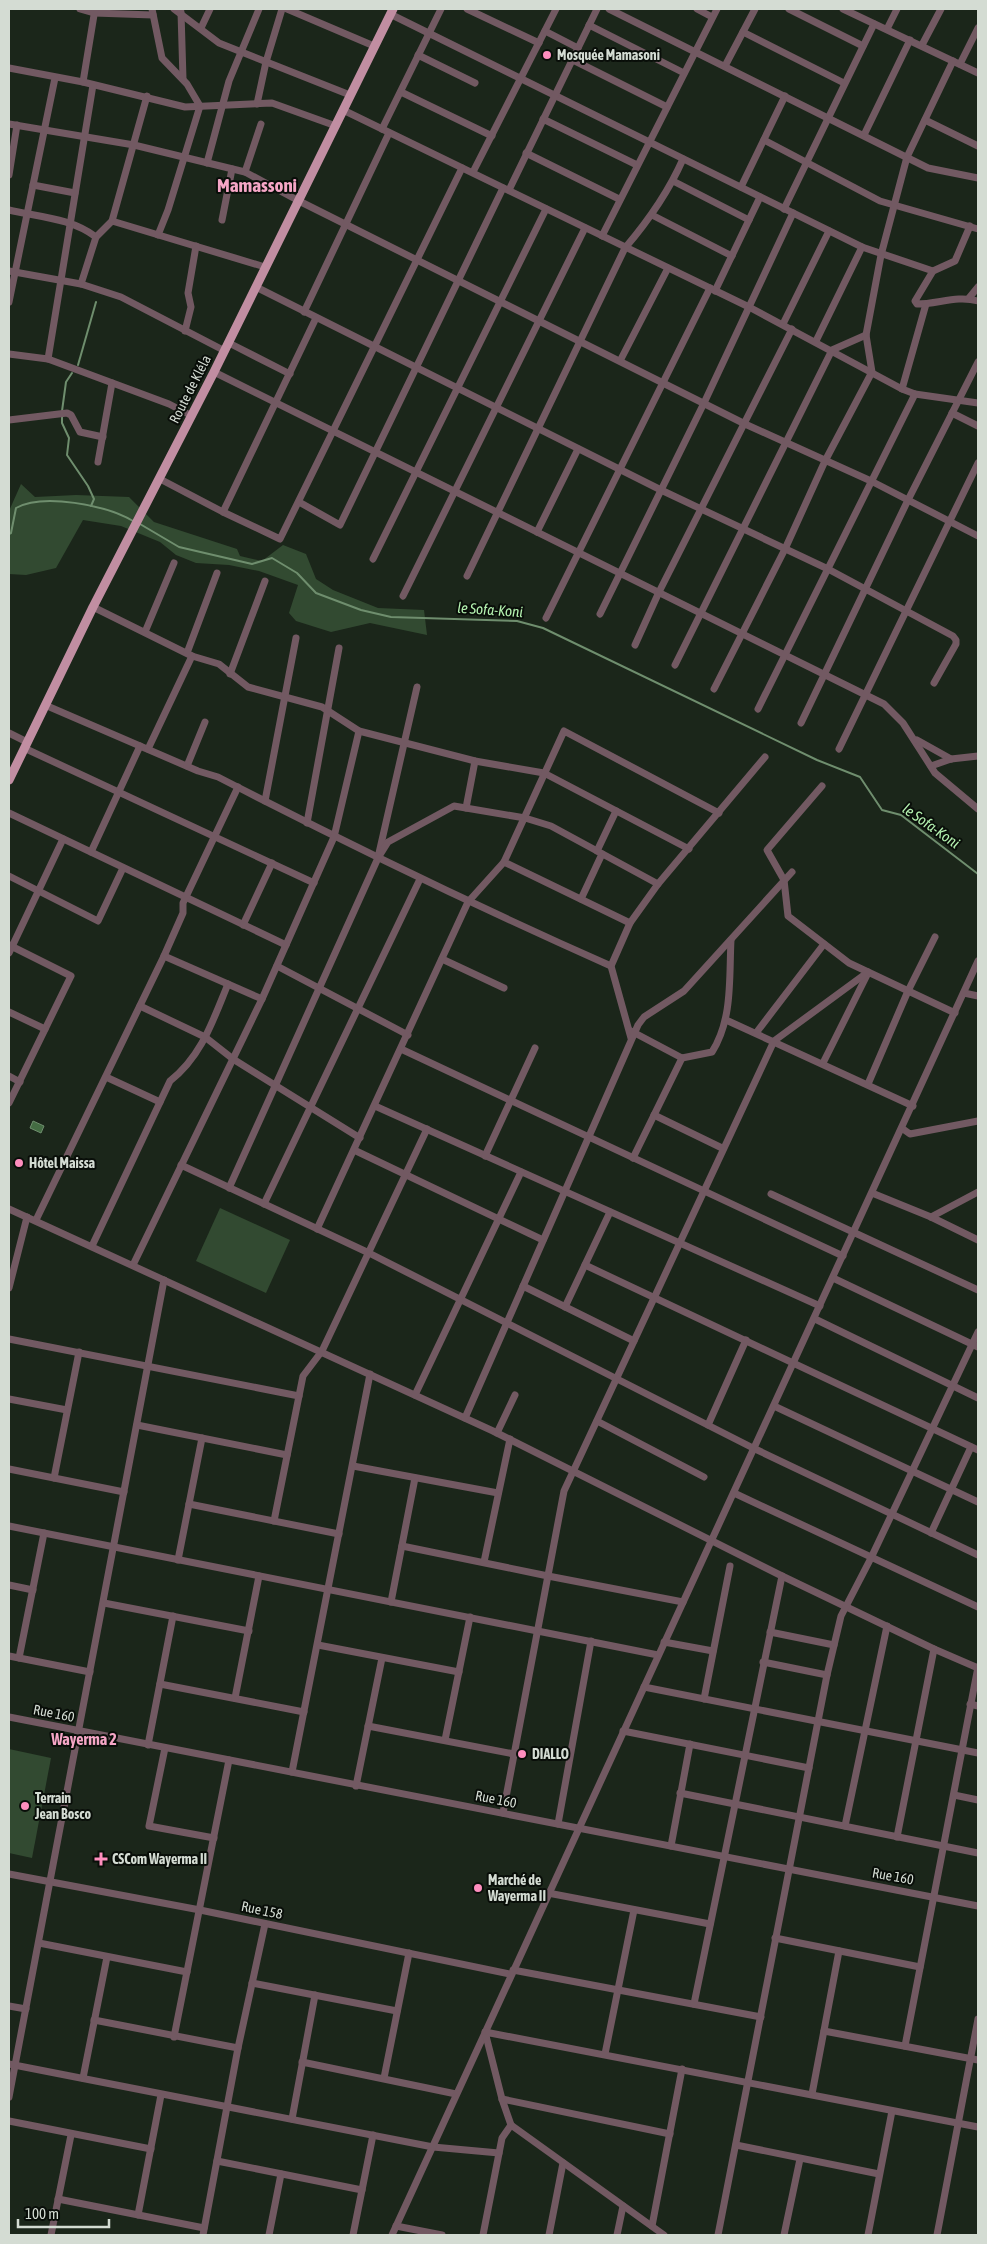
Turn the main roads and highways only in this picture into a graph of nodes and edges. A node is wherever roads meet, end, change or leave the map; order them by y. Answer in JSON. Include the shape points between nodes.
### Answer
{"nodes":[{"id":1,"x":391,"y":12,"type":"edge"},
{"id":2,"x":9,"y":780,"type":"edge"}],
"edges":[{"from":1,"to":2,"type":"main road","name":"Route de Kléla"}]}
